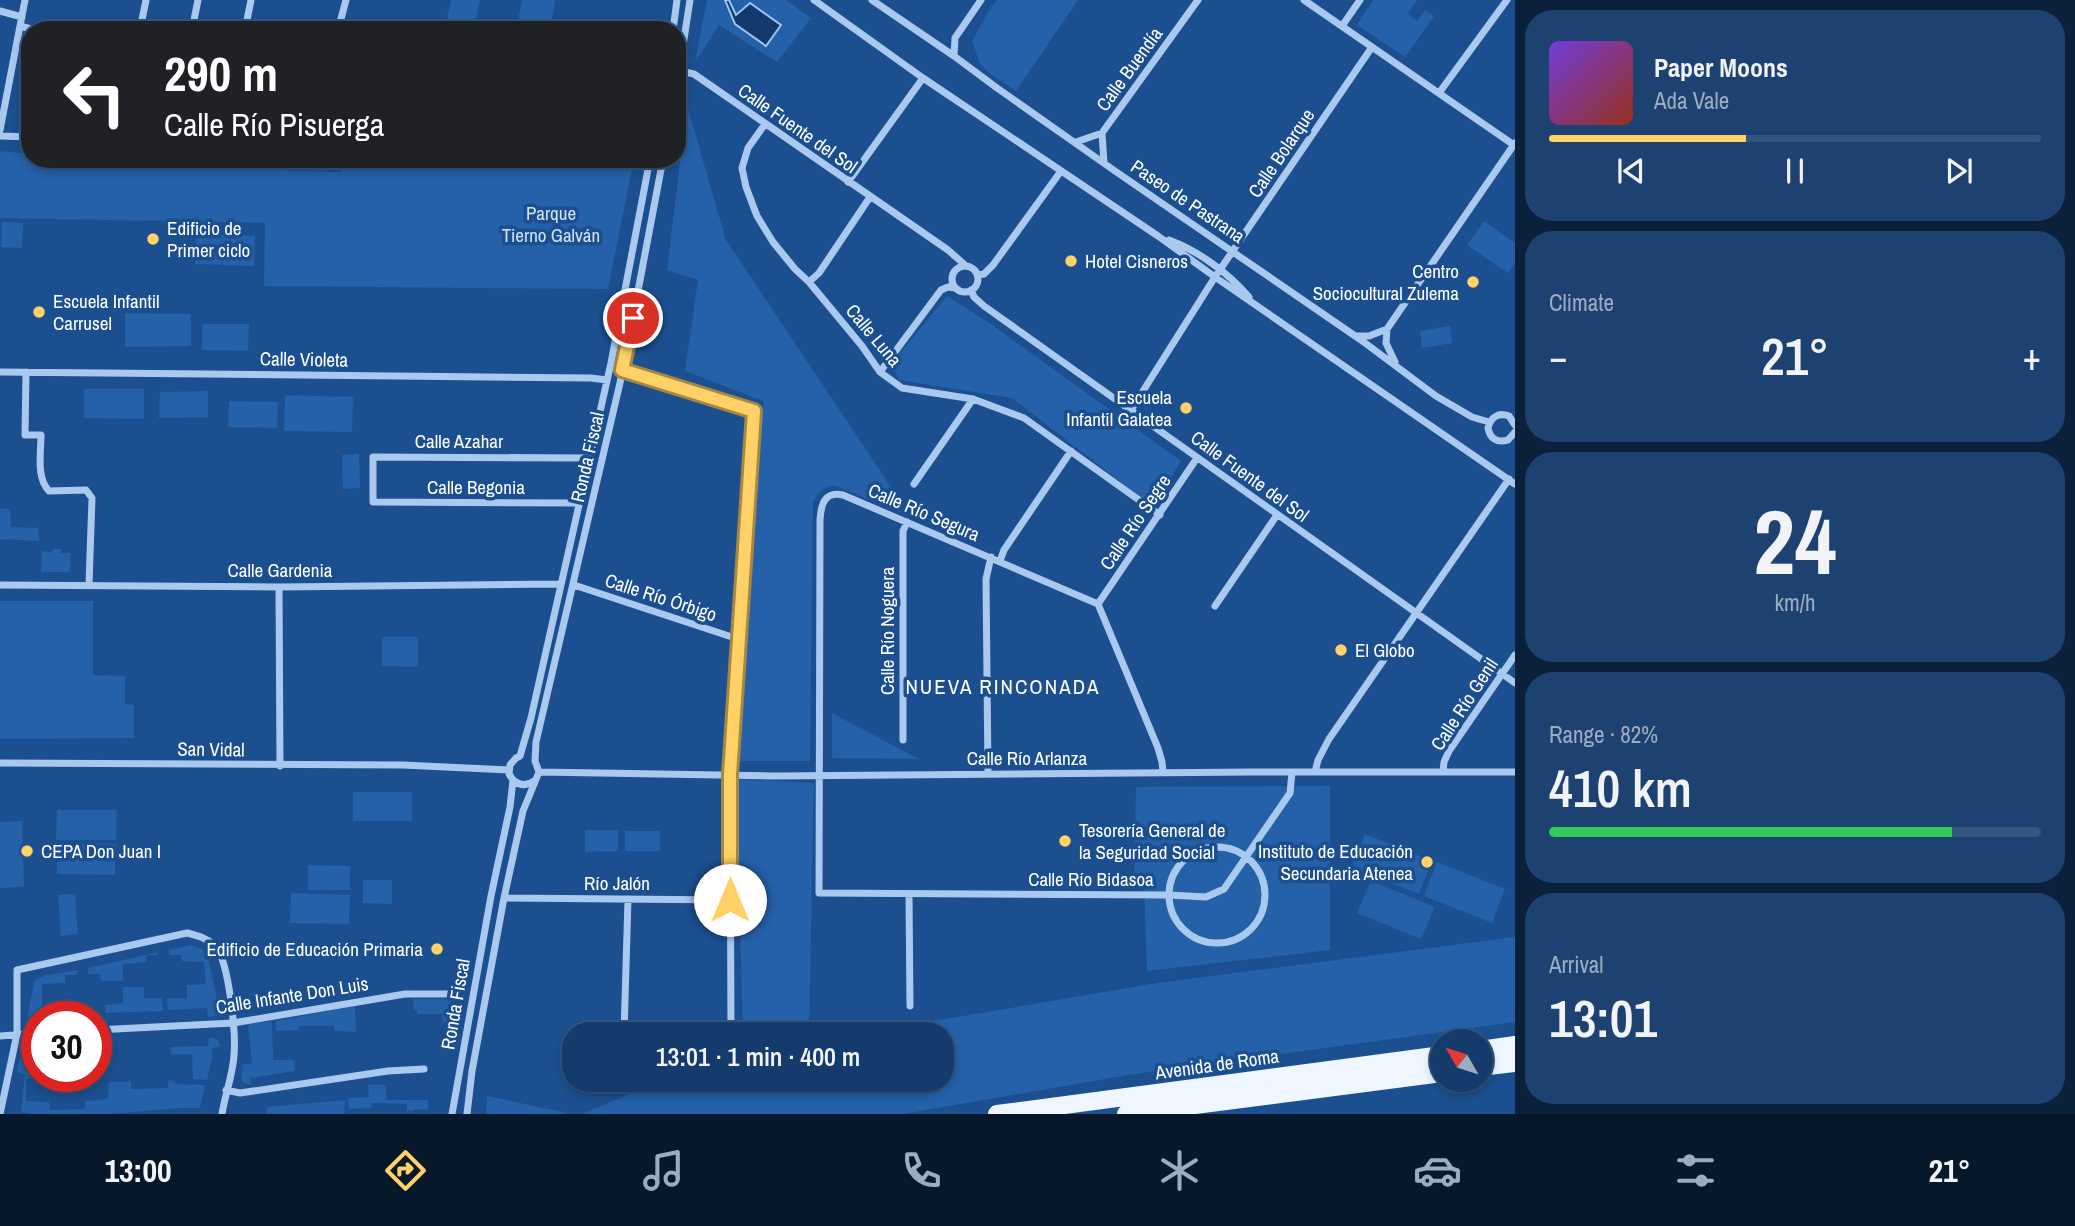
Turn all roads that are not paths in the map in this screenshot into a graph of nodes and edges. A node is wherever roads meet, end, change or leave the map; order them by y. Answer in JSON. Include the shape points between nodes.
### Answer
{"nodes":[{"id":1,"x":25,"y":0,"type":"edge"},
{"id":2,"x":146,"y":0,"type":"edge"},
{"id":3,"x":198,"y":0,"type":"edge"},
{"id":4,"x":251,"y":0,"type":"edge"},
{"id":5,"x":346,"y":0,"type":"edge"},
{"id":6,"x":677,"y":0,"type":"edge"},
{"id":7,"x":691,"y":0,"type":"edge"},
{"id":8,"x":814,"y":0,"type":"edge"},
{"id":9,"x":872,"y":0,"type":"edge"},
{"id":10,"x":981,"y":0,"type":"edge"},
{"id":11,"x":1198,"y":0,"type":"edge"},
{"id":12,"x":1304,"y":0,"type":"edge"},
{"id":13,"x":1360,"y":0,"type":"edge"},
{"id":14,"x":1507,"y":0,"type":"edge"},
{"id":15,"x":0,"y":11,"type":"edge"},
{"id":16,"x":22,"y":17,"type":"junction"},
{"id":17,"x":21,"y":21,"type":"edge"},
{"id":18,"x":141,"y":21,"type":"edge"},
{"id":19,"x":194,"y":21,"type":"edge"},
{"id":20,"x":248,"y":21,"type":"edge"},
{"id":21,"x":340,"y":21,"type":"edge"},
{"id":22,"x":674,"y":21,"type":"edge"},
{"id":23,"x":21,"y":22,"type":"edge"},
{"id":24,"x":20,"y":26,"type":"joint"},
{"id":25,"x":1342,"y":26,"type":"junction"},
{"id":26,"x":686,"y":32,"type":"edge"},
{"id":27,"x":1372,"y":47,"type":"junction"},
{"id":28,"x":954,"y":56,"type":"junction"},
{"id":29,"x":686,"y":72,"type":"edge"},
{"id":30,"x":923,"y":78,"type":"junction"},
{"id":31,"x":1439,"y":93,"type":"junction"},
{"id":32,"x":765,"y":124,"type":"junction"},
{"id":33,"x":0,"y":130,"type":"edge"},
{"id":34,"x":1102,"y":133,"type":"junction"},
{"id":35,"x":0,"y":136,"type":"edge"},
{"id":36,"x":21,"y":137,"type":"edge"},
{"id":37,"x":1076,"y":142,"type":"junction"},
{"id":38,"x":1514,"y":144,"type":"edge"},
{"id":39,"x":1104,"y":163,"type":"junction"},
{"id":40,"x":648,"y":168,"type":"edge"},
{"id":41,"x":661,"y":168,"type":"edge"},
{"id":42,"x":1061,"y":171,"type":"junction"},
{"id":43,"x":848,"y":182,"type":"junction"},
{"id":44,"x":870,"y":197,"type":"junction"},
{"id":45,"x":1233,"y":251,"type":"junction"},
{"id":46,"x":964,"y":265,"type":"junction"},
{"id":47,"x":1217,"y":273,"type":"junction"},
{"id":48,"x":978,"y":275,"type":"junction"},
{"id":49,"x":809,"y":282,"type":"junction"},
{"id":50,"x":955,"y":288,"type":"junction"},
{"id":51,"x":971,"y":290,"type":"junction"},
{"id":52,"x":1387,"y":330,"type":"junction"},
{"id":53,"x":1355,"y":336,"type":"junction"},
{"id":54,"x":1399,"y":368,"type":"junction"},
{"id":55,"x":622,"y":370,"type":"junction"},
{"id":56,"x":0,"y":372,"type":"edge"},
{"id":57,"x":26,"y":372,"type":"junction"},
{"id":58,"x":880,"y":372,"type":"junction"},
{"id":59,"x":607,"y":380,"type":"junction"},
{"id":60,"x":973,"y":399,"type":"junction"},
{"id":61,"x":1131,"y":410,"type":"junction"},
{"id":62,"x":1514,"y":421,"type":"edge"},
{"id":63,"x":1489,"y":422,"type":"junction"},
{"id":64,"x":1515,"y":432,"type":"edge"},
{"id":65,"x":1071,"y":451,"type":"junction"},
{"id":66,"x":589,"y":458,"type":"junction"},
{"id":67,"x":1197,"y":458,"type":"junction"},
{"id":68,"x":1512,"y":482,"type":"edge"},
{"id":69,"x":914,"y":484,"type":"dead end"},
{"id":70,"x":373,"y":502,"type":"joint"},
{"id":71,"x":579,"y":503,"type":"junction"},
{"id":72,"x":1277,"y":514,"type":"junction"},
{"id":73,"x":1160,"y":515,"type":"junction"},
{"id":74,"x":907,"y":522,"type":"junction"},
{"id":75,"x":991,"y":557,"type":"junction"},
{"id":76,"x":1000,"y":561,"type":"junction"},
{"id":77,"x":89,"y":584,"type":"junction"},
{"id":78,"x":560,"y":584,"type":"junction"},
{"id":79,"x":0,"y":585,"type":"edge"},
{"id":80,"x":574,"y":585,"type":"junction"},
{"id":81,"x":279,"y":587,"type":"junction"},
{"id":82,"x":1098,"y":604,"type":"junction"},
{"id":83,"x":1215,"y":606,"type":"dead end"},
{"id":84,"x":1416,"y":614,"type":"junction"},
{"id":85,"x":738,"y":639,"type":"junction"},
{"id":86,"x":1515,"y":655,"type":"edge"},
{"id":87,"x":1502,"y":674,"type":"junction"},
{"id":88,"x":1515,"y":683,"type":"edge"},
{"id":89,"x":903,"y":740,"type":"dead end"},
{"id":90,"x":520,"y":756,"type":"junction"},
{"id":91,"x":536,"y":761,"type":"junction"},
{"id":92,"x":0,"y":763,"type":"edge"},
{"id":93,"x":280,"y":766,"type":"junction"},
{"id":94,"x":509,"y":770,"type":"junction"},
{"id":95,"x":539,"y":772,"type":"junction"},
{"id":96,"x":1163,"y":772,"type":"junction"},
{"id":97,"x":1292,"y":772,"type":"junction"},
{"id":98,"x":1315,"y":772,"type":"junction"},
{"id":99,"x":1443,"y":772,"type":"junction"},
{"id":100,"x":1515,"y":772,"type":"edge"},
{"id":101,"x":988,"y":774,"type":"junction"},
{"id":102,"x":730,"y":775,"type":"junction"},
{"id":103,"x":819,"y":775,"type":"junction"},
{"id":104,"x":513,"y":780,"type":"junction"},
{"id":105,"x":534,"y":781,"type":"junction"},
{"id":106,"x":1246,"y":857,"type":"junction"},
{"id":107,"x":909,"y":894,"type":"junction"},
{"id":108,"x":1169,"y":895,"type":"junction"},
{"id":109,"x":504,"y":898,"type":"junction"},
{"id":110,"x":628,"y":898,"type":"junction"},
{"id":111,"x":730,"y":900,"type":"junction"},
{"id":112,"x":451,"y":994,"type":"dead end"},
{"id":113,"x":910,"y":1006,"type":"dead end"},
{"id":114,"x":624,"y":1022,"type":"edge"},
{"id":115,"x":731,"y":1022,"type":"edge"},
{"id":116,"x":233,"y":1023,"type":"junction"},
{"id":117,"x":112,"y":1029,"type":"edge"},
{"id":118,"x":17,"y":1034,"type":"junction"},
{"id":119,"x":21,"y":1034,"type":"edge"},
{"id":120,"x":0,"y":1036,"type":"edge"},
{"id":121,"x":1515,"y":1045,"type":"edge"},
{"id":122,"x":1493,"y":1048,"type":"edge"},
{"id":123,"x":1430,"y":1057,"type":"edge"},
{"id":124,"x":1515,"y":1063,"type":"edge"},
{"id":125,"x":1493,"y":1066,"type":"edge"},
{"id":126,"x":424,"y":1069,"type":"dead end"},
{"id":127,"x":459,"y":1072,"type":"junction"},
{"id":128,"x":472,"y":1074,"type":"junction"},
{"id":129,"x":1430,"y":1075,"type":"edge"},
{"id":130,"x":226,"y":1090,"type":"junction"},
{"id":131,"x":1,"y":1114,"type":"edge"},
{"id":132,"x":222,"y":1114,"type":"edge"},
{"id":133,"x":452,"y":1114,"type":"edge"},
{"id":134,"x":467,"y":1114,"type":"edge"},
{"id":135,"x":997,"y":1114,"type":"edge"},
{"id":136,"x":1126,"y":1114,"type":"edge"}],
"edges":[{"from":1,"to":16,"type":"street"},
{"from":2,"to":18,"type":"street"},
{"from":3,"to":19,"type":"street"},
{"from":4,"to":20,"type":"street"},
{"from":5,"to":21,"type":"street"},
{"from":6,"to":22,"type":"street"},
{"from":7,"to":26,"type":"street"},
{"from":8,"to":30,"type":"street"},
{"from":9,"to":28,"type":"street","name":"Paseo de Pastrana"},
{"from":10,"to":28,"type":"street","via":[[955,38]]},
{"from":11,"to":34,"type":"street","name":"Calle Buendía"},
{"from":12,"to":25,"type":"street"},
{"from":13,"to":25,"type":"street"},
{"from":14,"to":31,"type":"street"},
{"from":15,"to":16,"type":"street"},
{"from":16,"to":17,"type":"street"},
{"from":23,"to":24,"type":"street"},
{"from":24,"to":33,"type":"street"},
{"from":25,"to":27,"type":"street"},
{"from":27,"to":31,"type":"street"},
{"from":27,"to":45,"type":"street","name":"Calle Bolarque"},
{"from":28,"to":37,"type":"street","name":"Paseo de Pastrana"},
{"from":29,"to":32,"type":"street","name":"Calle Fuente del Sol"},
{"from":30,"to":42,"type":"street"},
{"from":30,"to":43,"type":"street"},
{"from":31,"to":38,"type":"street"},
{"from":32,"to":43,"type":"street","name":"Calle Fuente del Sol"},
{"from":32,"to":49,"type":"street","name":"Calle Luna","via":[[744,158],[746,187],[773,242]]},
{"from":34,"to":37,"type":"street"},
{"from":34,"to":39,"type":"street","name":"Calle Buendía"},
{"from":35,"to":36,"type":"street"},
{"from":37,"to":39,"type":"street","name":"Paseo de Pastrana"},
{"from":38,"to":52,"type":"street"},
{"from":39,"to":45,"type":"street","name":"Paseo de Pastrana"},
{"from":40,"to":59,"type":"street","name":"Ronda Fiscal"},
{"from":41,"to":55,"type":"street","name":"Ronda Fiscal"},
{"from":42,"to":47,"type":"street"},
{"from":42,"to":48,"type":"street","via":[[993,265]]},
{"from":43,"to":44,"type":"street","name":"Calle Fuente del Sol"},
{"from":44,"to":46,"type":"street","name":"Calle Fuente del Sol"},
{"from":44,"to":49,"type":"street"},
{"from":45,"to":47,"type":"street","name":"Calle Bolarque"},
{"from":45,"to":53,"type":"street","name":"Paseo de Pastrana"},
{"from":46,"to":48,"type":"street"},
{"from":46,"to":50,"type":"street","via":[[953,272]]},
{"from":47,"to":61,"type":"street","name":"Calle Bolarque"},
{"from":47,"to":68,"type":"street","via":[[1256,305]]},
{"from":48,"to":51,"type":"street"},
{"from":49,"to":58,"type":"street","name":"Calle Luna"},
{"from":50,"to":51,"type":"street"},
{"from":50,"to":58,"type":"street","via":[[941,290]]},
{"from":51,"to":61,"type":"street","name":"Calle Fuente del Sol","via":[[984,306]]},
{"from":52,"to":53,"type":"street"},
{"from":52,"to":54,"type":"street","via":[[1388,349]]},
{"from":53,"to":54,"type":"street","name":"Paseo de Pastrana"},
{"from":54,"to":63,"type":"street","name":"Paseo de Pastrana","via":[[1436,396]]},
{"from":55,"to":80,"type":"street","name":"Ronda Fiscal"},
{"from":55,"to":85,"type":"street","via":[[754,411]]},
{"from":56,"to":57,"type":"street","name":"Calle Violeta"},
{"from":57,"to":59,"type":"street","name":"Calle Violeta"},
{"from":57,"to":77,"type":"street","via":[[25,435],[41,435],[44,486],[49,491],[86,490],[92,498]]},
{"from":58,"to":60,"type":"street","name":"Calle Luna","via":[[902,388]]},
{"from":59,"to":66,"type":"street","name":"Ronda Fiscal"},
{"from":60,"to":65,"type":"street","name":"Calle Luna","via":[[1024,418]]},
{"from":60,"to":69,"type":"street"},
{"from":61,"to":67,"type":"street","name":"Calle Fuente del Sol"},
{"from":62,"to":63,"type":"street","via":[[1503,414]]},
{"from":63,"to":64,"type":"street","via":[[1497,441],[1510,443]]},
{"from":65,"to":73,"type":"street","name":"Calle Luna"},
{"from":65,"to":76,"type":"street"},
{"from":66,"to":70,"type":"street","name":"Calle Azahar","via":[[373,457]]},
{"from":66,"to":71,"type":"street","name":"Ronda Fiscal"},
{"from":67,"to":72,"type":"street","name":"Calle Fuente del Sol"},
{"from":67,"to":73,"type":"street","name":"Calle Río Segre"},
{"from":68,"to":84,"type":"street"},
{"from":70,"to":71,"type":"street","name":"Calle Begonia"},
{"from":71,"to":78,"type":"street","name":"Ronda Fiscal"},
{"from":72,"to":83,"type":"street"},
{"from":72,"to":84,"type":"street","name":"Calle Fuente del Sol"},
{"from":73,"to":82,"type":"street","name":"Calle Río Segre"},
{"from":74,"to":75,"type":"street","name":"Calle Río Segura"},
{"from":74,"to":89,"type":"street","name":"Calle Río Noguera","via":[[903,531]]},
{"from":74,"to":103,"type":"street","name":"Calle Río Segura","via":[[843,495],[835,493],[823,501]]},
{"from":75,"to":76,"type":"street","name":"Calle Río Segura"},
{"from":75,"to":101,"type":"street","via":[[986,579]]},
{"from":76,"to":82,"type":"street","name":"Calle Río Segura"},
{"from":77,"to":79,"type":"street","name":"Calle Gardenia"},
{"from":77,"to":81,"type":"street","name":"Calle Gardenia"},
{"from":78,"to":81,"type":"street","name":"Calle Gardenia"},
{"from":78,"to":90,"type":"street","name":"Ronda Fiscal"},
{"from":80,"to":85,"type":"street","name":"Calle Río Órbigo"},
{"from":80,"to":91,"type":"street","name":"Ronda Fiscal","via":[[536,742]]},
{"from":81,"to":93,"type":"street"},
{"from":82,"to":96,"type":"street","via":[[1158,748]]},
{"from":84,"to":87,"type":"street","name":"Calle Fuente del Sol"},
{"from":84,"to":98,"type":"street","via":[[1329,739]]},
{"from":85,"to":102,"type":"street"},
{"from":86,"to":87,"type":"street","name":"Calle Río Genil"},
{"from":87,"to":88,"type":"street","name":"Calle Fuente del Sol"},
{"from":87,"to":99,"type":"street","name":"Calle Río Genil","via":[[1449,751]]},
{"from":90,"to":91,"type":"street"},
{"from":90,"to":94,"type":"street","name":"Ronda Fiscal"},
{"from":91,"to":95,"type":"street","name":"Ronda Fiscal"},
{"from":92,"to":93,"type":"street","name":"San Vidal"},
{"from":93,"to":94,"type":"street","name":"San Vidal"},
{"from":94,"to":104,"type":"street","name":"Ronda Fiscal"},
{"from":95,"to":102,"type":"street","name":"Calle Río Arlanza"},
{"from":95,"to":105,"type":"street","name":"Ronda Fiscal"},
{"from":96,"to":97,"type":"street","name":"Calle Río Arlanza"},
{"from":96,"to":101,"type":"street","name":"Calle Río Arlanza"},
{"from":97,"to":98,"type":"street","name":"Calle Río Arlanza"},
{"from":97,"to":106,"type":"street","name":"Calle Río Bidasoa","via":[[1290,793]]},
{"from":98,"to":99,"type":"street","name":"Calle Río Arlanza"},
{"from":99,"to":100,"type":"street","name":"Calle Río Arlanza"},
{"from":101,"to":103,"type":"street","name":"Calle Río Arlanza"},
{"from":102,"to":103,"type":"street","name":"Calle Río Arlanza"},
{"from":102,"to":111,"type":"street"},
{"from":103,"to":107,"type":"street","name":"Calle Río Bidasoa","via":[[819,893]]},
{"from":104,"to":105,"type":"street","via":[[521,785]]},
{"from":104,"to":127,"type":"street","name":"Ronda Fiscal"},
{"from":105,"to":109,"type":"street","name":"Ronda Fiscal"},
{"from":106,"to":108,"type":"street","name":"Calle Río Bidasoa","via":[[1224,889],[1206,897]]},
{"from":106,"to":108,"type":"street","via":[[1222,846],[1195,851],[1178,870]]},
{"from":106,"to":108,"type":"street","via":[[1256,867],[1264,888],[1256,922],[1244,935],[1228,942],[1193,938],[1176,921]]},
{"from":107,"to":108,"type":"street","name":"Calle Río Bidasoa"},
{"from":107,"to":113,"type":"street"},
{"from":109,"to":110,"type":"street","name":"Río Jalón"},
{"from":109,"to":128,"type":"street","name":"Ronda Fiscal"},
{"from":110,"to":111,"type":"street","name":"Río Jalón"},
{"from":110,"to":114,"type":"street"},
{"from":111,"to":115,"type":"street"},
{"from":112,"to":116,"type":"street","name":"Calle Infante Don Luis","via":[[405,994]]},
{"from":116,"to":117,"type":"street","name":"Calle Infante Don Luis"},
{"from":116,"to":118,"type":"street","via":[[225,963],[218,949],[206,938],[187,933],[17,970]]},
{"from":116,"to":130,"type":"street","via":[[234,1055]]},
{"from":118,"to":119,"type":"street"},
{"from":118,"to":120,"type":"street"},
{"from":118,"to":131,"type":"street"},
{"from":121,"to":122,"type":"main road"},
{"from":123,"to":135,"type":"main road","name":"Avenida de Roma"},
{"from":124,"to":125,"type":"main road"},
{"from":126,"to":130,"type":"street","via":[[240,1093]]},
{"from":127,"to":128,"type":"street","name":"Ronda Fiscal","via":[[467,1066]]},
{"from":127,"to":128,"type":"street","name":"Ronda Fiscal","via":[[465,1081]]},
{"from":127,"to":133,"type":"street","name":"Ronda Fiscal"},
{"from":128,"to":134,"type":"street","name":"Ronda Fiscal"},
{"from":129,"to":136,"type":"main road","name":"Avenida de Roma"},
{"from":130,"to":132,"type":"street"}]}
